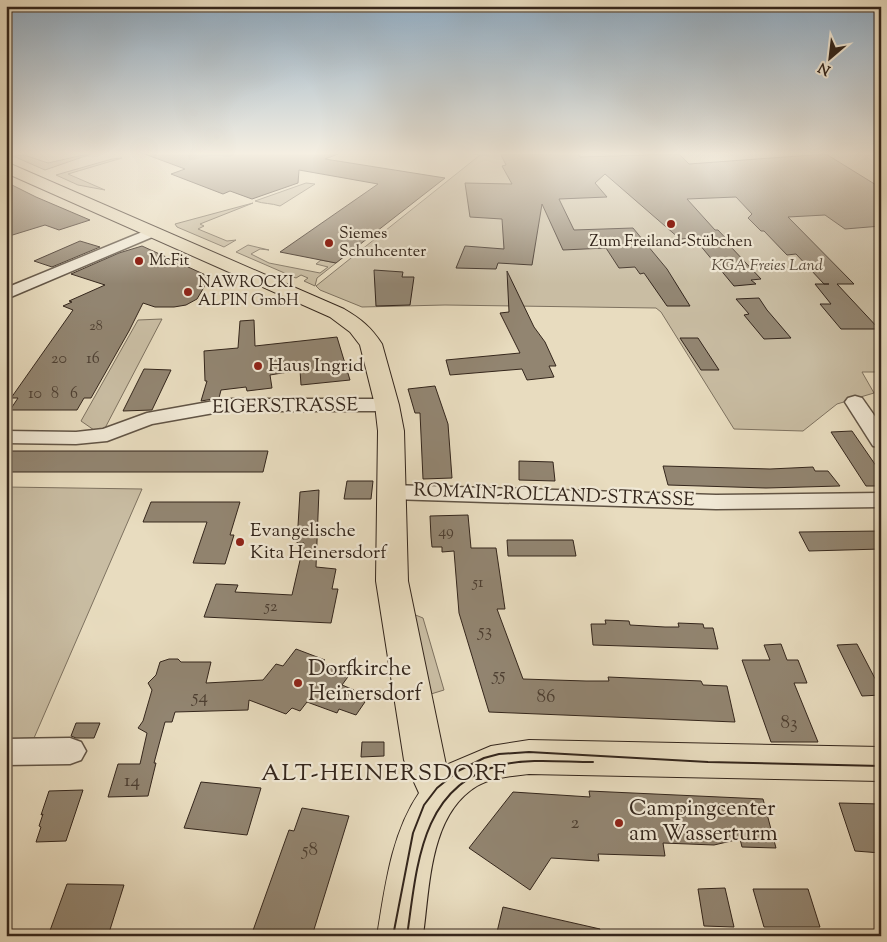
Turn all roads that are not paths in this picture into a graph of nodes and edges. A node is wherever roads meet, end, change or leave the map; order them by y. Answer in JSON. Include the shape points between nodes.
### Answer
{"nodes":[{"id":1,"x":71,"y":196,"type":"edge"},
{"id":2,"x":152,"y":232,"type":"junction"},
{"id":3,"x":6,"y":294,"type":"edge"},
{"id":4,"x":856,"y":402,"type":"dead end"},
{"id":5,"x":387,"y":404,"type":"junction"},
{"id":6,"x":6,"y":437,"type":"edge"},
{"id":7,"x":881,"y":441,"type":"edge"},
{"id":8,"x":391,"y":492,"type":"junction"},
{"id":9,"x":881,"y":500,"type":"edge"},
{"id":10,"x":70,"y":751,"type":"dead end"},
{"id":11,"x":6,"y":752,"type":"edge"},
{"id":12,"x":881,"y":764,"type":"edge"},
{"id":13,"x":440,"y":794,"type":"junction"},
{"id":14,"x":400,"y":936,"type":"edge"}],
"edges":[{"from":1,"to":2,"type":"main road","name":"ROMAIN-ROLLAND-STRASSE"},
{"from":2,"to":3,"type":"street"},
{"from":2,"to":5,"type":"main road","name":"ROMAIN-ROLLAND-STRASSE","via":[[351,321],[372,345]]},
{"from":4,"to":7,"type":"street"},
{"from":5,"to":6,"type":"street","name":"EIGERSTRASSE","via":[[225,405],[147,419],[107,435]]},
{"from":5,"to":8,"type":"main road","name":"ROMAIN-ROLLAND-STRASSE"},
{"from":8,"to":9,"type":"street","name":"ROMAIN-ROLLAND-STRASSE","via":[[716,502]]},
{"from":8,"to":13,"type":"main road","name":"ROMAIN-ROLLAND-STRASSE","via":[[390,565],[397,617],[424,760]]},
{"from":10,"to":11,"type":"street"},
{"from":12,"to":13,"type":"main road","via":[[516,757],[473,768]]},
{"from":13,"to":14,"type":"main road","via":[[430,808],[417,843]]}]}
